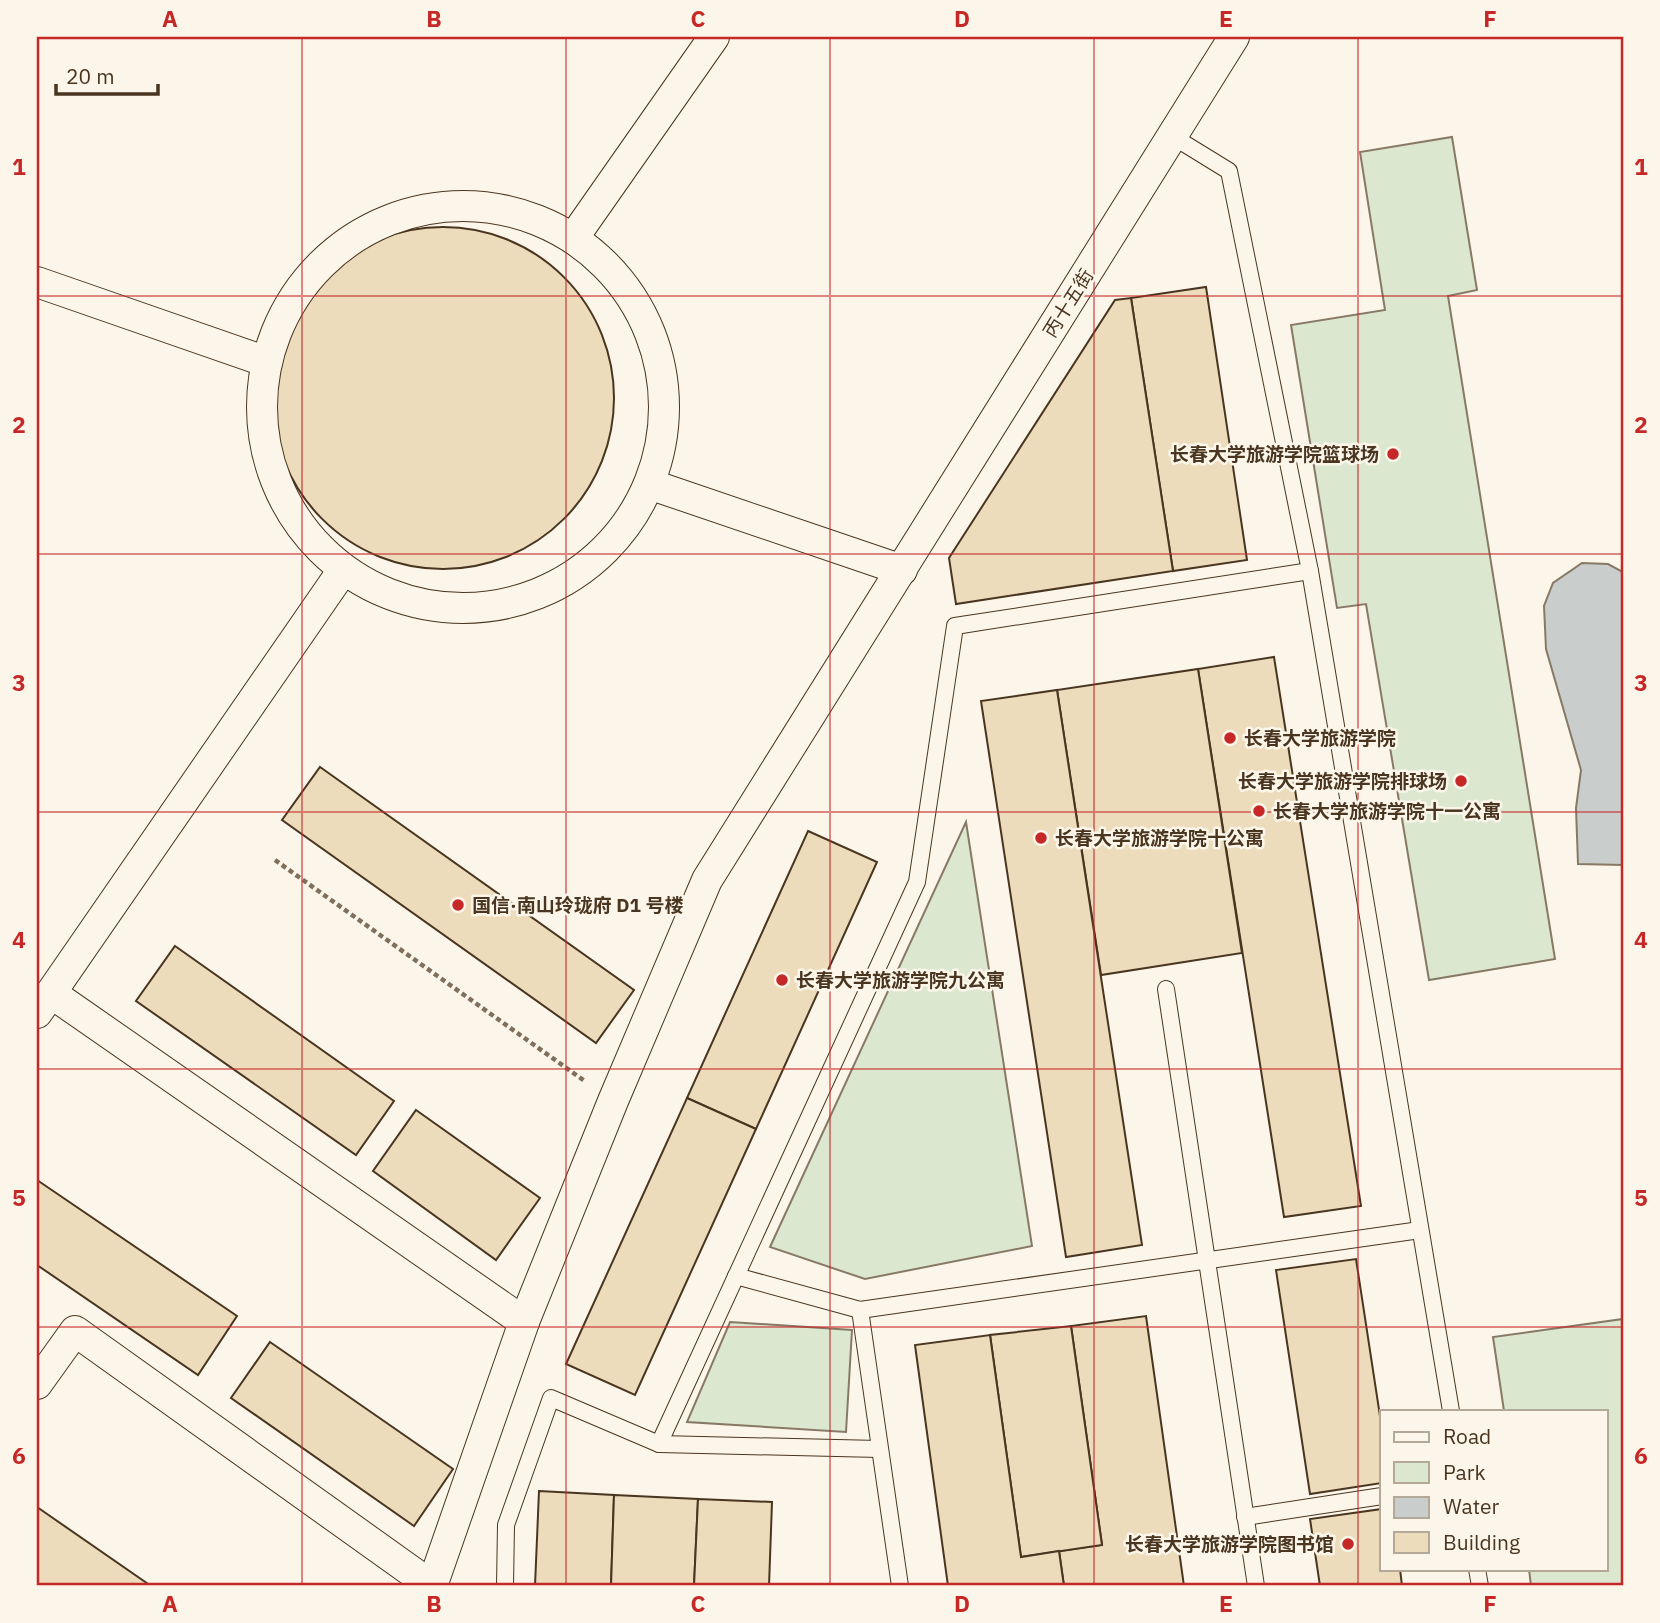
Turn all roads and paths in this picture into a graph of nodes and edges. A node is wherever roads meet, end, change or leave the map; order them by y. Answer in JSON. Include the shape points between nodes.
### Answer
{"nodes":[{"id":1,"x":714,"y":37,"type":"edge"},
{"id":2,"x":1234,"y":37,"type":"edge"},
{"id":3,"x":1172,"y":136,"type":"junction"},
{"id":4,"x":574,"y":237,"type":"junction"},
{"id":5,"x":37,"y":282,"type":"edge"},
{"id":6,"x":267,"y":362,"type":"junction"},
{"id":7,"x":649,"y":484,"type":"junction"},
{"id":8,"x":902,"y":569,"type":"junction"},
{"id":9,"x":343,"y":570,"type":"junction"},
{"id":10,"x":1310,"y":571,"type":"junction"},
{"id":11,"x":275,"y":860,"type":"dead end"},
{"id":12,"x":1166,"y":989,"type":"dead end"},
{"id":13,"x":44,"y":1003,"type":"edge"},
{"id":14,"x":613,"y":1101,"type":"junction"},
{"id":15,"x":1420,"y":1230,"type":"junction"},
{"id":16,"x":1207,"y":1260,"type":"junction"},
{"id":17,"x":736,"y":1276,"type":"junction"},
{"id":18,"x":860,"y":1310,"type":"junction"},
{"id":19,"x":524,"y":1322,"type":"junction"},
{"id":20,"x":37,"y":1384,"type":"edge"},
{"id":21,"x":1451,"y":1410,"type":"edge"},
{"id":22,"x":659,"y":1444,"type":"junction"},
{"id":23,"x":880,"y":1449,"type":"junction"},
{"id":24,"x":1380,"y":1496,"type":"edge"},
{"id":25,"x":1245,"y":1517,"type":"junction"},
{"id":26,"x":432,"y":1586,"type":"edge"},
{"id":27,"x":505,"y":1586,"type":"edge"},
{"id":28,"x":900,"y":1586,"type":"edge"},
{"id":29,"x":1256,"y":1586,"type":"edge"}],
"edges":[{"from":1,"to":4,"type":"street"},
{"from":2,"to":3,"type":"street","name":"丙十五街"},
{"from":3,"to":8,"type":"street","name":"丙十五街"},
{"from":3,"to":10,"type":"lane","via":[[1229,171]]},
{"from":4,"to":6,"type":"street","via":[[515,211],[445,205],[377,222],[320,262],[280,319]]},
{"from":4,"to":7,"type":"street","via":[[622,281],[654,337],[666,401],[658,465]]},
{"from":5,"to":6,"type":"street"},
{"from":6,"to":9,"type":"street","via":[[261,386],[266,456],[294,520]]},
{"from":7,"to":8,"type":"street"},
{"from":7,"to":9,"type":"street","via":[[631,523],[586,569],[529,600],[465,610],[401,600]]},
{"from":8,"to":14,"type":"street","name":"丙十五街","via":[[707,880]]},
{"from":9,"to":13,"type":"street"},
{"from":10,"to":15,"type":"lane"},
{"from":10,"to":17,"type":"lane","via":[[955,625],[917,882]]},
{"from":11,"to":14,"type":"path"},
{"from":12,"to":16,"type":"lane"},
{"from":13,"to":19,"type":"street"},
{"from":14,"to":19,"type":"street","name":"丙十五街"},
{"from":15,"to":16,"type":"lane"},
{"from":15,"to":21,"type":"lane"},
{"from":16,"to":18,"type":"lane"},
{"from":16,"to":25,"type":"lane"},
{"from":17,"to":18,"type":"lane"},
{"from":17,"to":22,"type":"lane"},
{"from":18,"to":23,"type":"lane"},
{"from":19,"to":26,"type":"street","name":"丙十五街"},
{"from":20,"to":26,"type":"street","via":[[75,1331]]},
{"from":22,"to":23,"type":"lane"},
{"from":22,"to":27,"type":"lane","via":[[551,1398],[506,1525]]},
{"from":23,"to":28,"type":"lane"},
{"from":24,"to":25,"type":"lane"},
{"from":25,"to":29,"type":"lane"}]}
